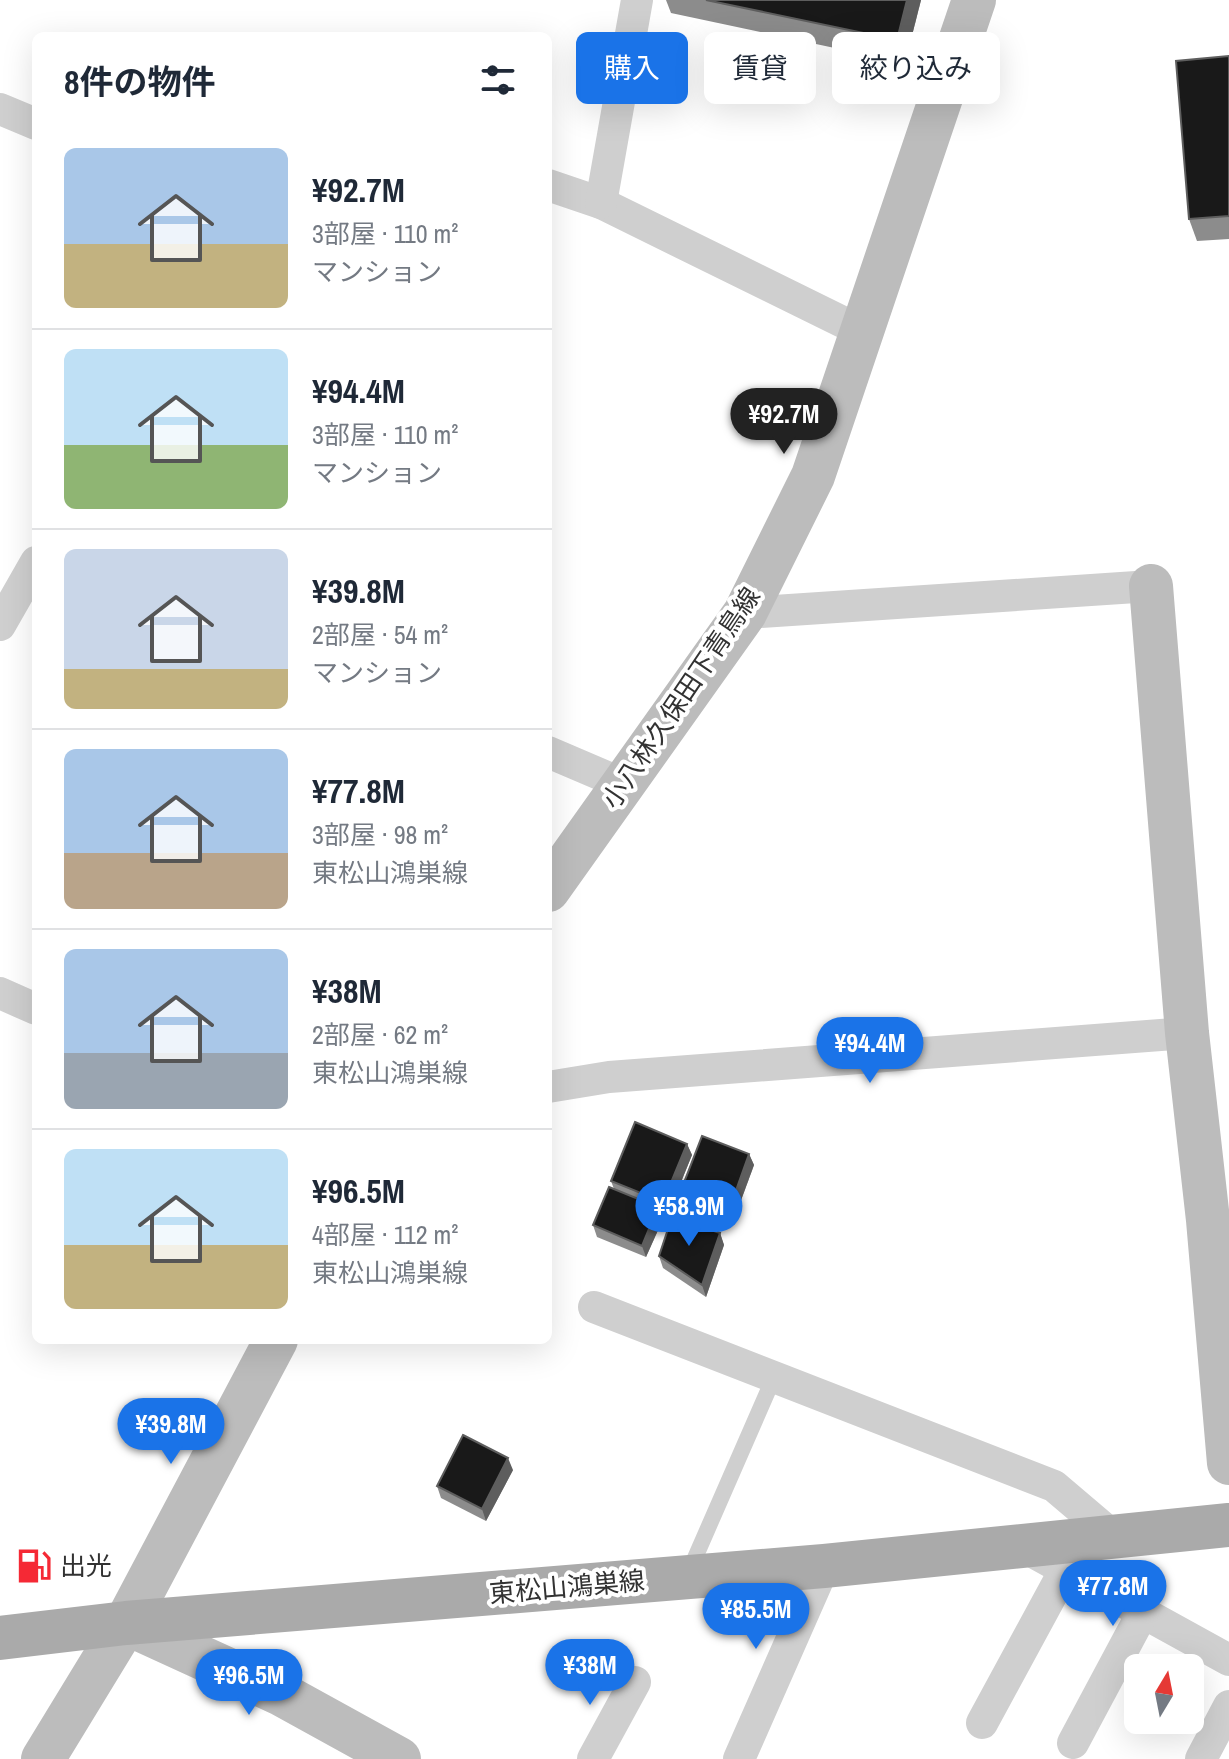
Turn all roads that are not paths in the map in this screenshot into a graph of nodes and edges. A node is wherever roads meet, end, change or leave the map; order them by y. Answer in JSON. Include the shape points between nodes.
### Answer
{"nodes":[{"id":1,"x":637,"y":0,"type":"edge"},
{"id":2,"x":974,"y":0,"type":"edge"},
{"id":3,"x":0,"y":109,"type":"edge"},
{"id":4,"x":32,"y":122,"type":"edge"},
{"id":5,"x":552,"y":186,"type":"edge"},
{"id":6,"x":601,"y":203,"type":"junction"},
{"id":7,"x":863,"y":332,"type":"junction"},
{"id":8,"x":32,"y":569,"type":"edge"},
{"id":9,"x":1151,"y":586,"type":"joint"},
{"id":10,"x":745,"y":613,"type":"junction"},
{"id":11,"x":0,"y":625,"type":"edge"},
{"id":12,"x":552,"y":754,"type":"edge"},
{"id":13,"x":623,"y":784,"type":"junction"},
{"id":14,"x":552,"y":884,"type":"edge"},
{"id":15,"x":0,"y":993,"type":"edge"},
{"id":16,"x":32,"y":1007,"type":"edge"},
{"id":17,"x":1187,"y":1033,"type":"junction"},
{"id":18,"x":552,"y":1086,"type":"edge"},
{"id":19,"x":594,"y":1307,"type":"dead end"},
{"id":20,"x":274,"y":1344,"type":"edge"},
{"id":21,"x":774,"y":1377,"type":"junction"},
{"id":22,"x":1229,"y":1463,"type":"edge"},
{"id":23,"x":1229,"y":1525,"type":"edge"},
{"id":24,"x":1114,"y":1537,"type":"junction"},
{"id":25,"x":1024,"y":1547,"type":"junction"},
{"id":26,"x":824,"y":1566,"type":"junction"},
{"id":27,"x":1065,"y":1570,"type":"junction"},
{"id":28,"x":687,"y":1577,"type":"junction"},
{"id":29,"x":1143,"y":1612,"type":"junction"},
{"id":30,"x":126,"y":1623,"type":"junction"},
{"id":31,"x":0,"y":1638,"type":"edge"},
{"id":32,"x":1229,"y":1660,"type":"edge"},
{"id":33,"x":635,"y":1682,"type":"dead end"},
{"id":34,"x":1229,"y":1706,"type":"edge"},
{"id":35,"x":982,"y":1723,"type":"dead end"},
{"id":36,"x":1073,"y":1743,"type":"dead end"},
{"id":37,"x":43,"y":1759,"type":"edge"},
{"id":38,"x":399,"y":1759,"type":"edge"},
{"id":39,"x":593,"y":1759,"type":"edge"},
{"id":40,"x":739,"y":1759,"type":"edge"},
{"id":41,"x":1201,"y":1759,"type":"edge"}],
"edges":[{"from":1,"to":6,"type":"street"},
{"from":2,"to":7,"type":"main road","name":"小八林久保田下青鳥線"},
{"from":3,"to":4,"type":"street"},
{"from":5,"to":6,"type":"street"},
{"from":6,"to":7,"type":"street"},
{"from":7,"to":10,"type":"main road","name":"小八林久保田下青鳥線","via":[[813,476]]},
{"from":8,"to":11,"type":"street"},
{"from":9,"to":10,"type":"street"},
{"from":9,"to":17,"type":"main road"},
{"from":10,"to":13,"type":"main road","name":"小八林久保田下青鳥線"},
{"from":12,"to":13,"type":"street"},
{"from":13,"to":14,"type":"main road","name":"小八林久保田下青鳥線"},
{"from":15,"to":16,"type":"street"},
{"from":17,"to":18,"type":"street","via":[[609,1077]]},
{"from":17,"to":22,"type":"main road"},
{"from":19,"to":21,"type":"street"},
{"from":20,"to":30,"type":"main road"},
{"from":21,"to":24,"type":"street","via":[[1054,1486]]},
{"from":21,"to":28,"type":"lane"},
{"from":23,"to":24,"type":"main road","name":"東松山鴻巣線"},
{"from":24,"to":25,"type":"main road","name":"東松山鴻巣線"},
{"from":25,"to":26,"type":"main road","name":"東松山鴻巣線"},
{"from":25,"to":27,"type":"street"},
{"from":26,"to":28,"type":"main road","name":"東松山鴻巣線"},
{"from":26,"to":40,"type":"street"},
{"from":27,"to":29,"type":"street"},
{"from":27,"to":35,"type":"street"},
{"from":28,"to":30,"type":"main road","name":"東松山鴻巣線"},
{"from":29,"to":32,"type":"street"},
{"from":29,"to":36,"type":"street"},
{"from":30,"to":31,"type":"main road","name":"東松山鴻巣線"},
{"from":30,"to":37,"type":"main road"},
{"from":30,"to":38,"type":"main road","via":[[281,1694]]},
{"from":33,"to":39,"type":"street"},
{"from":34,"to":41,"type":"street"}]}
